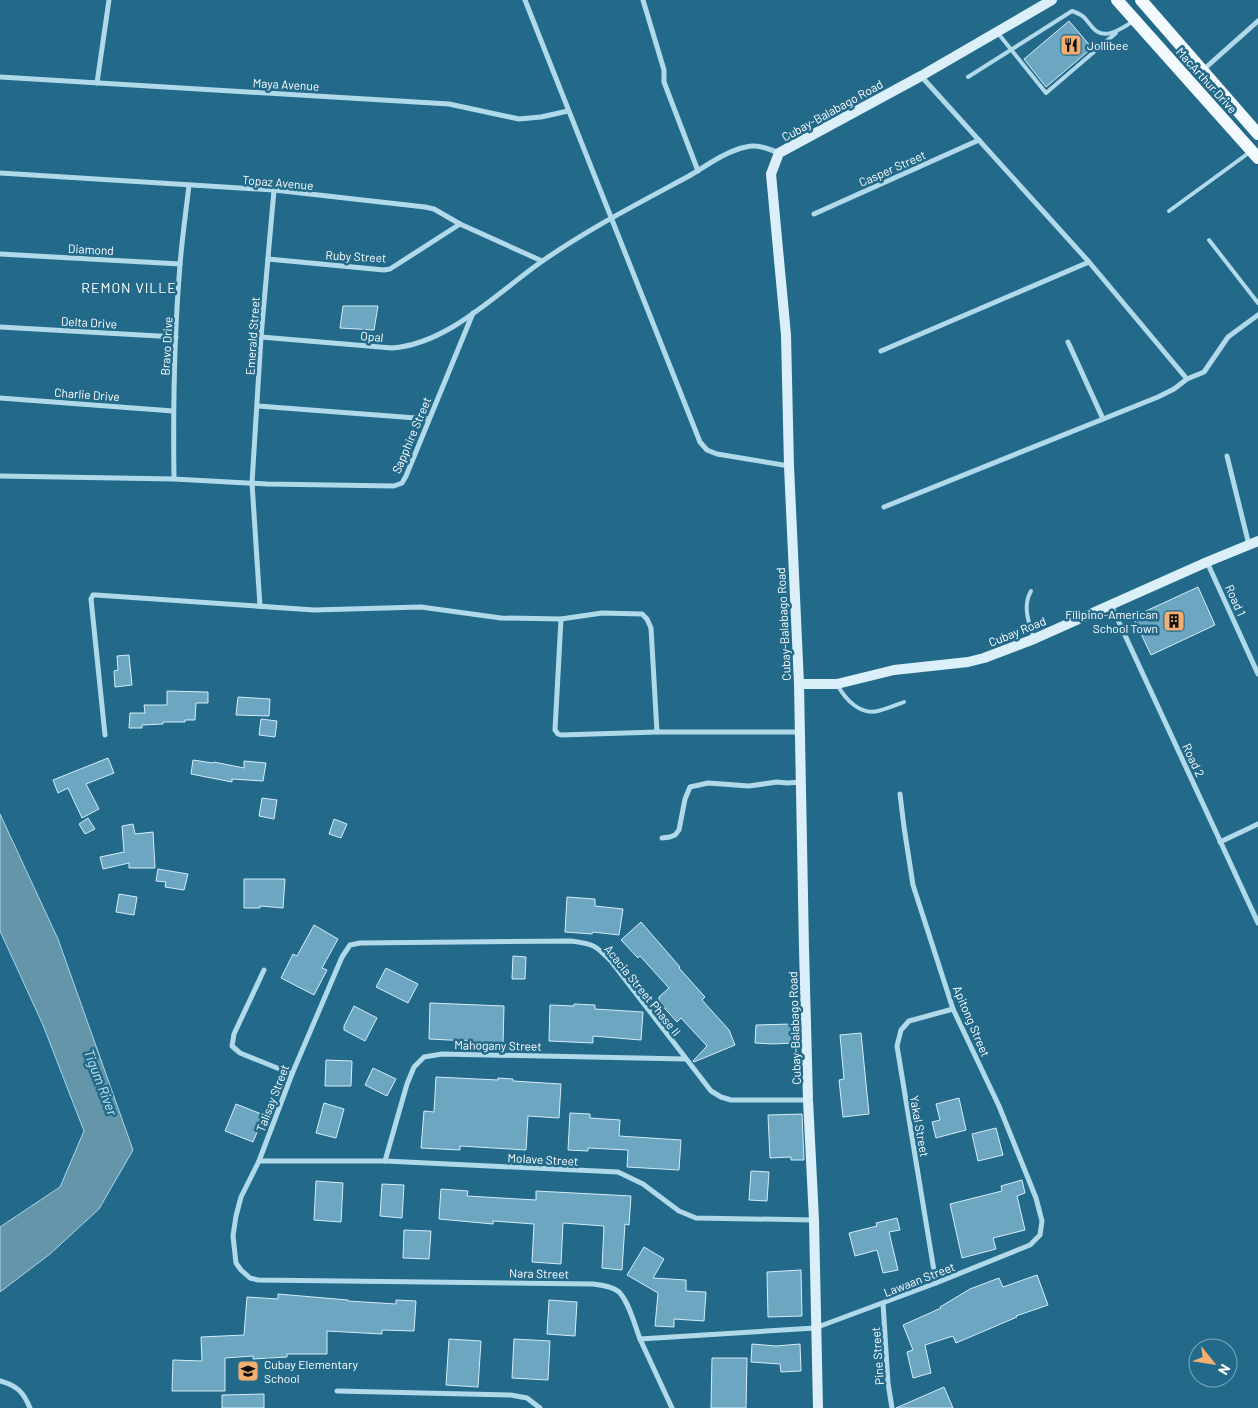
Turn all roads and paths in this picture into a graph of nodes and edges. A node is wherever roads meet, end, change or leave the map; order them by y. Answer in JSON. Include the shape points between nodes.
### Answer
{"nodes":[{"id":1,"x":109,"y":0,"type":"edge"},
{"id":2,"x":525,"y":0,"type":"edge"},
{"id":3,"x":643,"y":0,"type":"edge"},
{"id":4,"x":1052,"y":0,"type":"edge"},
{"id":5,"x":1117,"y":0,"type":"edge"},
{"id":6,"x":1141,"y":0,"type":"edge"},
{"id":7,"x":1135,"y":20,"type":"junction"},
{"id":8,"x":1258,"y":21,"type":"edge"},
{"id":9,"x":1119,"y":30,"type":"junction"},
{"id":10,"x":998,"y":32,"type":"junction"},
{"id":11,"x":1011,"y":49,"type":"junction"},
{"id":12,"x":1202,"y":70,"type":"junction"},
{"id":13,"x":0,"y":76,"type":"edge"},
{"id":14,"x":921,"y":76,"type":"junction"},
{"id":15,"x":968,"y":77,"type":"dead end"},
{"id":16,"x":97,"y":83,"type":"junction"},
{"id":17,"x":568,"y":111,"type":"junction"},
{"id":18,"x":1258,"y":134,"type":"edge"},
{"id":19,"x":979,"y":140,"type":"junction"},
{"id":20,"x":779,"y":153,"type":"junction"},
{"id":21,"x":1255,"y":154,"type":"edge"},
{"id":22,"x":698,"y":171,"type":"junction"},
{"id":23,"x":0,"y":173,"type":"edge"},
{"id":24,"x":189,"y":185,"type":"junction"},
{"id":25,"x":274,"y":190,"type":"junction"},
{"id":26,"x":1169,"y":211,"type":"dead end"},
{"id":27,"x":814,"y":214,"type":"dead end"},
{"id":28,"x":612,"y":218,"type":"junction"},
{"id":29,"x":460,"y":224,"type":"junction"},
{"id":30,"x":1208,"y":240,"type":"dead end"},
{"id":31,"x":0,"y":254,"type":"edge"},
{"id":32,"x":268,"y":259,"type":"junction"},
{"id":33,"x":542,"y":261,"type":"junction"},
{"id":34,"x":1090,"y":262,"type":"junction"},
{"id":35,"x":180,"y":264,"type":"junction"},
{"id":36,"x":1258,"y":303,"type":"edge"},
{"id":37,"x":473,"y":313,"type":"junction"},
{"id":38,"x":1258,"y":316,"type":"edge"},
{"id":39,"x":0,"y":327,"type":"edge"},
{"id":40,"x":176,"y":337,"type":"junction"},
{"id":41,"x":261,"y":337,"type":"junction"},
{"id":42,"x":1068,"y":342,"type":"dead end"},
{"id":43,"x":882,"y":351,"type":"dead end"},
{"id":44,"x":1187,"y":379,"type":"junction"},
{"id":45,"x":0,"y":398,"type":"edge"},
{"id":46,"x":258,"y":406,"type":"junction"},
{"id":47,"x":173,"y":411,"type":"junction"},
{"id":48,"x":429,"y":419,"type":"junction"},
{"id":49,"x":1103,"y":419,"type":"junction"},
{"id":50,"x":1227,"y":456,"type":"dead end"},
{"id":51,"x":789,"y":466,"type":"junction"},
{"id":52,"x":0,"y":476,"type":"edge"},
{"id":53,"x":174,"y":479,"type":"junction"},
{"id":54,"x":252,"y":483,"type":"junction"},
{"id":55,"x":884,"y":507,"type":"dead end"},
{"id":56,"x":1253,"y":544,"type":"edge"},
{"id":57,"x":1207,"y":562,"type":"junction"},
{"id":58,"x":1031,"y":591,"type":"dead end"},
{"id":59,"x":1111,"y":604,"type":"junction"},
{"id":60,"x":260,"y":606,"type":"junction"},
{"id":61,"x":561,"y":619,"type":"junction"},
{"id":62,"x":1034,"y":639,"type":"junction"},
{"id":63,"x":1258,"y":674,"type":"edge"},
{"id":64,"x":799,"y":684,"type":"junction"},
{"id":65,"x":836,"y":684,"type":"junction"},
{"id":66,"x":904,"y":702,"type":"dead end"},
{"id":67,"x":657,"y":732,"type":"junction"},
{"id":68,"x":799,"y":732,"type":"junction"},
{"id":69,"x":104,"y":735,"type":"dead end"},
{"id":70,"x":802,"y":782,"type":"junction"},
{"id":71,"x":900,"y":794,"type":"dead end"},
{"id":72,"x":1258,"y":824,"type":"edge"},
{"id":73,"x":662,"y":838,"type":"dead end"},
{"id":74,"x":1220,"y":842,"type":"junction"},
{"id":75,"x":1258,"y":923,"type":"edge"},
{"id":76,"x":350,"y":945,"type":"joint"},
{"id":77,"x":264,"y":970,"type":"dead end"},
{"id":78,"x":953,"y":1010,"type":"junction"},
{"id":79,"x":685,"y":1060,"type":"junction"},
{"id":80,"x":292,"y":1074,"type":"junction"},
{"id":81,"x":808,"y":1100,"type":"junction"},
{"id":82,"x":259,"y":1160,"type":"junction"},
{"id":83,"x":385,"y":1161,"type":"junction"},
{"id":84,"x":814,"y":1220,"type":"junction"},
{"id":85,"x":1030,"y":1246,"type":"joint"},
{"id":86,"x":236,"y":1263,"type":"joint"},
{"id":87,"x":936,"y":1283,"type":"junction"},
{"id":88,"x":884,"y":1303,"type":"junction"},
{"id":89,"x":815,"y":1328,"type":"junction"},
{"id":90,"x":640,"y":1339,"type":"junction"},
{"id":91,"x":0,"y":1381,"type":"edge"},
{"id":92,"x":338,"y":1390,"type":"dead end"},
{"id":93,"x":30,"y":1408,"type":"edge"},
{"id":94,"x":540,"y":1408,"type":"edge"},
{"id":95,"x":672,"y":1408,"type":"edge"},
{"id":96,"x":818,"y":1408,"type":"edge"},
{"id":97,"x":892,"y":1408,"type":"edge"}],
"edges":[{"from":1,"to":16,"type":"street"},
{"from":2,"to":17,"type":"street"},
{"from":3,"to":22,"type":"street","via":[[664,70],[664,82]]},
{"from":4,"to":10,"type":"main road","name":"Cubay-Balabago Road"},
{"from":5,"to":7,"type":"main road","name":"MacArthur Drive"},
{"from":6,"to":12,"type":"main road"},
{"from":7,"to":9,"type":"lane"},
{"from":7,"to":21,"type":"main road","name":"MacArthur Drive"},
{"from":8,"to":12,"type":"street"},
{"from":9,"to":11,"type":"lane","via":[[1103,34],[1095,30],[1083,14],[1072,11]]},
{"from":9,"to":11,"type":"lane","via":[[1046,93]]},
{"from":10,"to":11,"type":"lane"},
{"from":10,"to":14,"type":"main road","name":"Cubay-Balabago Road"},
{"from":11,"to":15,"type":"lane"},
{"from":12,"to":18,"type":"main road"},
{"from":13,"to":16,"type":"street","name":"Maya Avenue"},
{"from":14,"to":19,"type":"street"},
{"from":14,"to":20,"type":"main road","name":"Cubay-Balabago Road"},
{"from":16,"to":17,"type":"street","name":"Maya Avenue","via":[[449,104],[519,119]]},
{"from":17,"to":28,"type":"street"},
{"from":19,"to":27,"type":"street","name":"Casper Street"},
{"from":19,"to":34,"type":"street"},
{"from":20,"to":22,"type":"street","name":"Opal","via":[[747,146]]},
{"from":20,"to":51,"type":"main road","name":"Cubay-Balabago Road","via":[[771,174],[786,335]]},
{"from":21,"to":26,"type":"lane"},
{"from":22,"to":28,"type":"street","name":"Opal"},
{"from":23,"to":24,"type":"street","name":"Topaz Avenue"},
{"from":24,"to":25,"type":"street","name":"Topaz Avenue"},
{"from":24,"to":35,"type":"street","name":"Bravo Drive"},
{"from":25,"to":29,"type":"street","name":"Topaz Avenue","via":[[425,207]]},
{"from":25,"to":32,"type":"street","name":"Emerald Street"},
{"from":28,"to":33,"type":"street","name":"Opal"},
{"from":28,"to":51,"type":"street","via":[[700,442],[717,454]]},
{"from":29,"to":32,"type":"street","name":"Ruby Street","via":[[390,269]]},
{"from":29,"to":33,"type":"street","name":"Topaz Avenue"},
{"from":30,"to":36,"type":"lane"},
{"from":31,"to":35,"type":"street","name":"Diamond"},
{"from":32,"to":41,"type":"street","name":"Emerald Street"},
{"from":33,"to":37,"type":"street","name":"Opal"},
{"from":34,"to":43,"type":"street"},
{"from":34,"to":44,"type":"street"},
{"from":35,"to":40,"type":"street","name":"Bravo Drive"},
{"from":37,"to":41,"type":"street","name":"Opal","via":[[434,336],[402,347]]},
{"from":37,"to":48,"type":"street","name":"Sapphire Street"},
{"from":38,"to":44,"type":"street","via":[[1228,337],[1204,372]]},
{"from":39,"to":40,"type":"street","name":"Delta Drive"},
{"from":40,"to":47,"type":"street","name":"Bravo Drive"},
{"from":41,"to":46,"type":"street","name":"Emerald Street"},
{"from":42,"to":49,"type":"street"},
{"from":44,"to":49,"type":"street","via":[[1158,397]]},
{"from":45,"to":47,"type":"street","name":"Charlie Drive"},
{"from":46,"to":48,"type":"street"},
{"from":46,"to":54,"type":"street","name":"Emerald Street"},
{"from":47,"to":53,"type":"street","name":"Bravo Drive"},
{"from":48,"to":54,"type":"street","name":"Sapphire Street","via":[[406,476],[402,483],[394,486]]},
{"from":49,"to":55,"type":"street"},
{"from":50,"to":56,"type":"street"},
{"from":51,"to":64,"type":"main road","name":"Cubay-Balabago Road"},
{"from":52,"to":53,"type":"street","name":"Sapphire Street"},
{"from":53,"to":54,"type":"street","name":"Sapphire Street"},
{"from":54,"to":60,"type":"street","name":"Emerald Street"},
{"from":56,"to":57,"type":"main road","name":"Cubay Road"},
{"from":57,"to":59,"type":"main road","name":"Cubay Road"},
{"from":57,"to":63,"type":"street","name":"Road 1"},
{"from":58,"to":62,"type":"lane","via":[[1026,600]]},
{"from":59,"to":62,"type":"main road","name":"Cubay Road"},
{"from":59,"to":74,"type":"street","name":"Road 2"},
{"from":60,"to":61,"type":"street","via":[[314,610],[421,607],[502,618]]},
{"from":60,"to":69,"type":"street","via":[[93,596]]},
{"from":61,"to":67,"type":"street","via":[[602,613],[642,614],[648,619],[652,636]]},
{"from":61,"to":67,"type":"street","via":[[555,730],[558,734]]},
{"from":62,"to":65,"type":"main road","name":"Cubay Road","via":[[968,662],[894,670]]},
{"from":64,"to":65,"type":"main road","name":"Cubay Road"},
{"from":64,"to":68,"type":"main road","name":"Cubay-Balabago Road"},
{"from":65,"to":66,"type":"lane","via":[[851,703],[868,711]]},
{"from":67,"to":68,"type":"street"},
{"from":68,"to":70,"type":"main road","name":"Cubay-Balabago Road"},
{"from":70,"to":73,"type":"street","via":[[749,786],[708,783],[690,787],[679,830],[675,835]]},
{"from":70,"to":81,"type":"main road","name":"Cubay-Balabago Road"},
{"from":71,"to":78,"type":"street","name":"Apitong Street","via":[[913,885]]},
{"from":72,"to":74,"type":"street"},
{"from":74,"to":75,"type":"street","name":"Road 2"},
{"from":76,"to":79,"type":"street","name":"Acacia Street Phase II","via":[[591,943],[611,961]]},
{"from":76,"to":80,"type":"street","name":"Talisay Street"},
{"from":77,"to":80,"type":"street","via":[[234,1034],[232,1046],[240,1053]]},
{"from":78,"to":85,"type":"street","name":"Apitong Street","via":[[999,1106],[1036,1198],[1042,1221],[1040,1235]]},
{"from":78,"to":87,"type":"street","name":"Yakal Street","via":[[909,1021],[901,1030],[896,1046]]},
{"from":79,"to":81,"type":"street","name":"Acacia Street Phase II","via":[[711,1091],[721,1097],[731,1100]]},
{"from":79,"to":83,"type":"street","name":"Mahogany Street","via":[[424,1056],[414,1067],[407,1084]]},
{"from":80,"to":82,"type":"street","name":"Talisay Street"},
{"from":81,"to":84,"type":"main road","name":"Cubay-Balabago Road"},
{"from":82,"to":83,"type":"street","name":"Molave Street"},
{"from":82,"to":86,"type":"street","name":"Talisay Street","via":[[241,1197],[236,1216],[233,1236]]},
{"from":83,"to":84,"type":"street","name":"Molave Street","via":[[618,1172],[643,1184],[679,1212],[696,1218]]},
{"from":84,"to":89,"type":"main road","name":"Cubay-Balabago Road"},
{"from":85,"to":87,"type":"street","name":"Lawaan Street"},
{"from":86,"to":90,"type":"street","name":"Nara Street","via":[[250,1278],[258,1280],[593,1284],[618,1292]]},
{"from":87,"to":88,"type":"street","name":"Lawaan Street"},
{"from":88,"to":89,"type":"street","name":"Lawaan Street"},
{"from":88,"to":97,"type":"street","name":"Pine Street"},
{"from":89,"to":90,"type":"street"},
{"from":89,"to":96,"type":"main road","name":"Cubay-Balabago Road"},
{"from":90,"to":95,"type":"street","name":"Nara Street"},
{"from":91,"to":93,"type":"street","via":[[20,1390]]},
{"from":92,"to":94,"type":"street","via":[[511,1395],[527,1398]]}]}
